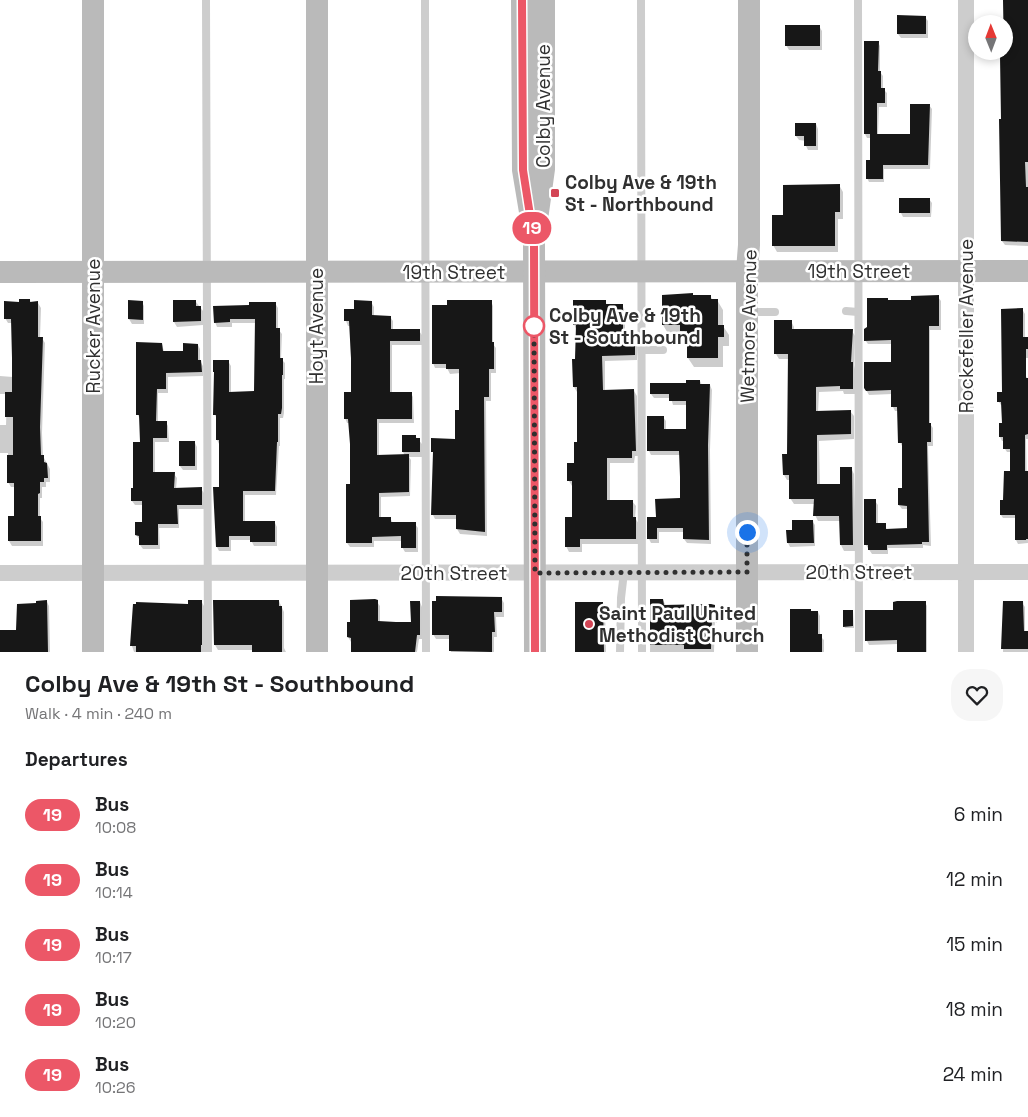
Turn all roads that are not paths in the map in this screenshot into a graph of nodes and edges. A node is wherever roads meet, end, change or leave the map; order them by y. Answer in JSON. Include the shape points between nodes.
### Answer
{"nodes":[{"id":1,"x":93,"y":0,"type":"edge"},
{"id":2,"x":206,"y":0,"type":"edge"},
{"id":3,"x":317,"y":0,"type":"edge"},
{"id":4,"x":425,"y":0,"type":"edge"},
{"id":5,"x":522,"y":0,"type":"edge"},
{"id":6,"x":544,"y":0,"type":"edge"},
{"id":7,"x":641,"y":0,"type":"edge"},
{"id":8,"x":749,"y":0,"type":"edge"},
{"id":9,"x":858,"y":0,"type":"edge"},
{"id":10,"x":966,"y":0,"type":"edge"},
{"id":11,"x":534,"y":241,"type":"junction"},
{"id":12,"x":858,"y":270,"type":"junction"},
{"id":13,"x":534,"y":271,"type":"junction"},
{"id":14,"x":643,"y":271,"type":"junction"},
{"id":15,"x":747,"y":271,"type":"junction"},
{"id":16,"x":966,"y":271,"type":"junction"},
{"id":17,"x":1028,"y":271,"type":"edge"},
{"id":18,"x":0,"y":272,"type":"edge"},
{"id":19,"x":94,"y":272,"type":"junction"},
{"id":20,"x":207,"y":272,"type":"junction"},
{"id":21,"x":316,"y":272,"type":"junction"},
{"id":22,"x":424,"y":272,"type":"junction"},
{"id":23,"x":747,"y":312,"type":"junction"},
{"id":24,"x":775,"y":312,"type":"dead end"},
{"id":25,"x":846,"y":312,"type":"dead end"},
{"id":26,"x":858,"y":312,"type":"junction"},
{"id":27,"x":642,"y":350,"type":"junction"},
{"id":28,"x":663,"y":350,"type":"dead end"},
{"id":29,"x":93,"y":572,"type":"junction"},
{"id":30,"x":624,"y":572,"type":"junction"},
{"id":31,"x":747,"y":572,"type":"junction"},
{"id":32,"x":858,"y":572,"type":"junction"},
{"id":33,"x":966,"y":572,"type":"junction"},
{"id":34,"x":1028,"y":572,"type":"edge"},
{"id":35,"x":0,"y":573,"type":"edge"},
{"id":36,"x":208,"y":573,"type":"junction"},
{"id":37,"x":317,"y":573,"type":"junction"},
{"id":38,"x":426,"y":573,"type":"junction"},
{"id":39,"x":535,"y":573,"type":"junction"},
{"id":40,"x":642,"y":573,"type":"junction"},
{"id":41,"x":93,"y":652,"type":"edge"},
{"id":42,"x":208,"y":652,"type":"edge"},
{"id":43,"x":317,"y":652,"type":"edge"},
{"id":44,"x":426,"y":652,"type":"edge"},
{"id":45,"x":535,"y":652,"type":"edge"},
{"id":46,"x":620,"y":652,"type":"edge"},
{"id":47,"x":642,"y":652,"type":"edge"},
{"id":48,"x":747,"y":652,"type":"edge"},
{"id":49,"x":859,"y":652,"type":"edge"},
{"id":50,"x":966,"y":652,"type":"edge"}],
"edges":[{"from":1,"to":19,"type":"street","name":"Rucker Avenue"},
{"from":2,"to":20,"type":"lane"},
{"from":3,"to":21,"type":"street","name":"Hoyt Avenue"},
{"from":4,"to":22,"type":"lane"},
{"from":5,"to":11,"type":"street","name":"Colby Avenue","via":[[523,170]]},
{"from":6,"to":11,"type":"street","name":"Colby Avenue","via":[[544,169]]},
{"from":7,"to":14,"type":"lane"},
{"from":8,"to":15,"type":"street","name":"Wetmore Avenue","via":[[750,245]]},
{"from":9,"to":12,"type":"lane"},
{"from":10,"to":16,"type":"street","name":"Rockefeller Avenue"},
{"from":11,"to":13,"type":"street","name":"Colby Avenue"},
{"from":12,"to":15,"type":"street","name":"19th Street"},
{"from":12,"to":16,"type":"street","name":"19th Street"},
{"from":12,"to":26,"type":"lane"},
{"from":13,"to":14,"type":"street","name":"19th Street"},
{"from":13,"to":22,"type":"street","name":"19th Street"},
{"from":13,"to":39,"type":"street","name":"Colby Avenue"},
{"from":14,"to":15,"type":"street","name":"19th Street"},
{"from":14,"to":27,"type":"lane"},
{"from":15,"to":23,"type":"street","name":"Wetmore Avenue"},
{"from":16,"to":17,"type":"street","name":"19th Street"},
{"from":16,"to":33,"type":"street","name":"Rockefeller Avenue"},
{"from":18,"to":19,"type":"street","name":"19th Street"},
{"from":19,"to":20,"type":"street","name":"19th Street"},
{"from":19,"to":29,"type":"street","name":"Rucker Avenue"},
{"from":20,"to":21,"type":"street","name":"19th Street"},
{"from":20,"to":36,"type":"lane"},
{"from":21,"to":22,"type":"street","name":"19th Street"},
{"from":21,"to":37,"type":"street","name":"Hoyt Avenue"},
{"from":22,"to":38,"type":"lane"},
{"from":23,"to":24,"type":"lane"},
{"from":23,"to":31,"type":"street","name":"Wetmore Avenue"},
{"from":25,"to":26,"type":"lane"},
{"from":26,"to":32,"type":"lane"},
{"from":27,"to":28,"type":"lane"},
{"from":27,"to":40,"type":"lane"},
{"from":29,"to":35,"type":"street","name":"20th Street"},
{"from":29,"to":36,"type":"street","name":"20th Street"},
{"from":29,"to":41,"type":"street","name":"Rucker Avenue"},
{"from":30,"to":39,"type":"street","name":"20th Street"},
{"from":30,"to":40,"type":"street","name":"20th Street"},
{"from":30,"to":46,"type":"lane"},
{"from":31,"to":32,"type":"street","name":"20th Street"},
{"from":31,"to":40,"type":"street","name":"20th Street"},
{"from":31,"to":48,"type":"street","name":"Wetmore Avenue"},
{"from":32,"to":33,"type":"street","name":"20th Street"},
{"from":32,"to":49,"type":"lane"},
{"from":33,"to":34,"type":"street","name":"20th Street"},
{"from":33,"to":50,"type":"street","name":"Rockefeller Avenue"},
{"from":36,"to":37,"type":"street","name":"20th Street"},
{"from":36,"to":42,"type":"lane"},
{"from":37,"to":38,"type":"street","name":"20th Street"},
{"from":37,"to":43,"type":"street","name":"Hoyt Avenue"},
{"from":38,"to":39,"type":"street","name":"20th Street"},
{"from":38,"to":44,"type":"lane"},
{"from":39,"to":45,"type":"street","name":"Colby Avenue"},
{"from":40,"to":47,"type":"lane"}]}
